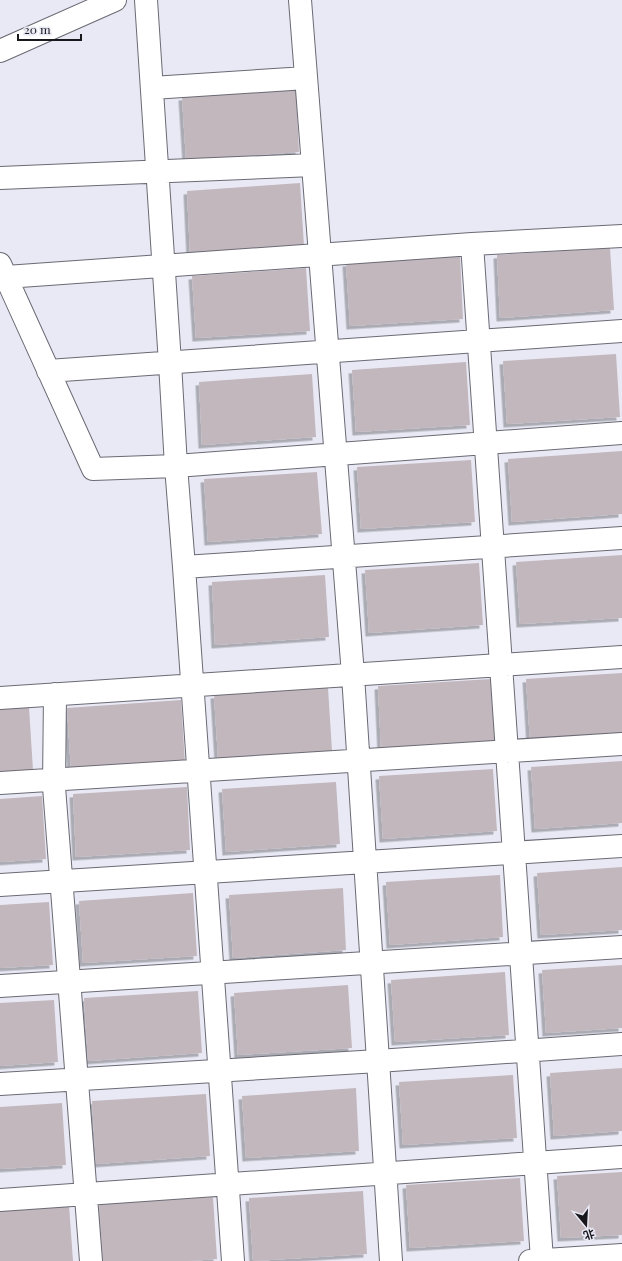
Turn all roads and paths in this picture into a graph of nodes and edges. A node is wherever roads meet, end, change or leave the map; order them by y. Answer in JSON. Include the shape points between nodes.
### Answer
{"nodes":[{"id":1,"x":115,"y":0,"type":"edge"},
{"id":2,"x":146,"y":0,"type":"edge"},
{"id":3,"x":300,"y":0,"type":"edge"},
{"id":4,"x":0,"y":51,"type":"edge"},
{"id":5,"x":306,"y":78,"type":"junction"},
{"id":6,"x":152,"y":88,"type":"junction"},
{"id":7,"x":313,"y":165,"type":"junction"},
{"id":8,"x":157,"y":172,"type":"junction"},
{"id":9,"x":0,"y":178,"type":"edge"},
{"id":10,"x":622,"y":236,"type":"edge"},
{"id":11,"x":472,"y":244,"type":"junction"},
{"id":12,"x":320,"y":255,"type":"junction"},
{"id":13,"x":164,"y":266,"type":"junction"},
{"id":14,"x":3,"y":271,"type":"edge"},
{"id":15,"x":622,"y":331,"type":"edge"},
{"id":16,"x":478,"y":341,"type":"junction"},
{"id":17,"x":327,"y":352,"type":"junction"},
{"id":18,"x":170,"y":363,"type":"junction"},
{"id":19,"x":48,"y":371,"type":"junction"},
{"id":20,"x":622,"y":433,"type":"edge"},
{"id":21,"x":485,"y":442,"type":"junction"},
{"id":22,"x":335,"y":454,"type":"junction"},
{"id":23,"x":176,"y":466,"type":"junction"},
{"id":24,"x":622,"y":538,"type":"edge"},
{"id":25,"x":492,"y":546,"type":"junction"},
{"id":26,"x":343,"y":557,"type":"junction"},
{"id":27,"x":184,"y":567,"type":"junction"},
{"id":28,"x":622,"y":657,"type":"edge"},
{"id":29,"x":501,"y":665,"type":"junction"},
{"id":30,"x":352,"y":675,"type":"junction"},
{"id":31,"x":192,"y":685,"type":"junction"},
{"id":32,"x":55,"y":694,"type":"junction"},
{"id":33,"x":0,"y":698,"type":"edge"},
{"id":34,"x":622,"y":744,"type":"edge"},
{"id":35,"x":507,"y":752,"type":"junction"},
{"id":36,"x":358,"y":761,"type":"junction"},
{"id":37,"x":198,"y":771,"type":"junction"},
{"id":38,"x":54,"y":780,"type":"junction"},
{"id":39,"x":0,"y":783,"type":"edge"},
{"id":40,"x":622,"y":846,"type":"edge"},
{"id":41,"x":514,"y":853,"type":"junction"},
{"id":42,"x":365,"y":863,"type":"junction"},
{"id":43,"x":206,"y":872,"type":"junction"},
{"id":44,"x":62,"y":881,"type":"junction"},
{"id":45,"x":0,"y":885,"type":"edge"},
{"id":46,"x":622,"y":947,"type":"edge"},
{"id":47,"x":522,"y":953,"type":"junction"},
{"id":48,"x":371,"y":963,"type":"junction"},
{"id":49,"x":213,"y":972,"type":"junction"},
{"id":50,"x":69,"y":981,"type":"junction"},
{"id":51,"x":0,"y":986,"type":"edge"},
{"id":52,"x":622,"y":1044,"type":"edge"},
{"id":53,"x":528,"y":1051,"type":"junction"},
{"id":54,"x":378,"y":1061,"type":"junction"},
{"id":55,"x":220,"y":1070,"type":"junction"},
{"id":56,"x":77,"y":1079,"type":"junction"},
{"id":57,"x":0,"y":1084,"type":"edge"},
{"id":58,"x":622,"y":1157,"type":"edge"},
{"id":59,"x":536,"y":1162,"type":"junction"},
{"id":60,"x":386,"y":1173,"type":"junction"},
{"id":61,"x":228,"y":1184,"type":"junction"},
{"id":62,"x":86,"y":1194,"type":"junction"},
{"id":63,"x":0,"y":1200,"type":"edge"},
{"id":64,"x":622,"y":1255,"type":"edge"},
{"id":65,"x":91,"y":1261,"type":"edge"},
{"id":66,"x":233,"y":1261,"type":"edge"},
{"id":67,"x":391,"y":1261,"type":"edge"},
{"id":68,"x":536,"y":1261,"type":"edge"}],
"edges":[{"from":1,"to":4,"type":"street"},
{"from":2,"to":6,"type":"street"},
{"from":3,"to":5,"type":"street"},
{"from":5,"to":6,"type":"street"},
{"from":5,"to":7,"type":"street"},
{"from":6,"to":8,"type":"street"},
{"from":7,"to":8,"type":"street"},
{"from":7,"to":12,"type":"street"},
{"from":8,"to":9,"type":"street"},
{"from":8,"to":13,"type":"street"},
{"from":10,"to":11,"type":"street"},
{"from":11,"to":12,"type":"street"},
{"from":11,"to":16,"type":"street"},
{"from":12,"to":13,"type":"street"},
{"from":12,"to":17,"type":"street"},
{"from":13,"to":14,"type":"street"},
{"from":13,"to":18,"type":"street"},
{"from":14,"to":19,"type":"street"},
{"from":15,"to":16,"type":"street"},
{"from":16,"to":17,"type":"street"},
{"from":16,"to":21,"type":"street"},
{"from":17,"to":18,"type":"street"},
{"from":17,"to":22,"type":"street"},
{"from":18,"to":19,"type":"street"},
{"from":18,"to":23,"type":"street"},
{"from":19,"to":23,"type":"street","via":[[93,469]]},
{"from":20,"to":21,"type":"street"},
{"from":21,"to":22,"type":"street"},
{"from":21,"to":25,"type":"street"},
{"from":22,"to":23,"type":"street"},
{"from":22,"to":26,"type":"street"},
{"from":23,"to":27,"type":"street"},
{"from":24,"to":25,"type":"street"},
{"from":25,"to":26,"type":"street"},
{"from":25,"to":29,"type":"street"},
{"from":26,"to":27,"type":"street"},
{"from":26,"to":30,"type":"street"},
{"from":27,"to":31,"type":"street"},
{"from":28,"to":29,"type":"street"},
{"from":29,"to":30,"type":"street"},
{"from":29,"to":35,"type":"street"},
{"from":30,"to":31,"type":"street"},
{"from":30,"to":36,"type":"street"},
{"from":31,"to":32,"type":"street"},
{"from":31,"to":37,"type":"street"},
{"from":32,"to":33,"type":"street"},
{"from":32,"to":38,"type":"street"},
{"from":34,"to":35,"type":"street"},
{"from":35,"to":36,"type":"street"},
{"from":35,"to":41,"type":"street"},
{"from":36,"to":37,"type":"street"},
{"from":36,"to":42,"type":"street"},
{"from":37,"to":38,"type":"street"},
{"from":37,"to":43,"type":"street"},
{"from":38,"to":39,"type":"street"},
{"from":38,"to":44,"type":"street"},
{"from":40,"to":41,"type":"street"},
{"from":41,"to":42,"type":"street"},
{"from":41,"to":47,"type":"street"},
{"from":42,"to":43,"type":"street"},
{"from":42,"to":48,"type":"street"},
{"from":43,"to":44,"type":"street"},
{"from":43,"to":49,"type":"street"},
{"from":44,"to":45,"type":"street"},
{"from":44,"to":50,"type":"street"},
{"from":46,"to":47,"type":"street"},
{"from":47,"to":48,"type":"street"},
{"from":47,"to":53,"type":"street"},
{"from":48,"to":49,"type":"street"},
{"from":48,"to":54,"type":"street"},
{"from":49,"to":50,"type":"street"},
{"from":49,"to":55,"type":"street"},
{"from":50,"to":51,"type":"street"},
{"from":50,"to":56,"type":"street"},
{"from":52,"to":53,"type":"street"},
{"from":53,"to":54,"type":"street"},
{"from":53,"to":59,"type":"street"},
{"from":54,"to":55,"type":"street"},
{"from":54,"to":60,"type":"street"},
{"from":55,"to":56,"type":"street"},
{"from":55,"to":61,"type":"street"},
{"from":56,"to":57,"type":"street"},
{"from":56,"to":62,"type":"street"},
{"from":58,"to":59,"type":"street"},
{"from":59,"to":60,"type":"street"},
{"from":59,"to":68,"type":"street"},
{"from":60,"to":61,"type":"street"},
{"from":60,"to":67,"type":"street"},
{"from":61,"to":62,"type":"street"},
{"from":61,"to":66,"type":"street"},
{"from":62,"to":63,"type":"street"},
{"from":62,"to":65,"type":"street"},
{"from":64,"to":68,"type":"street"}]}
